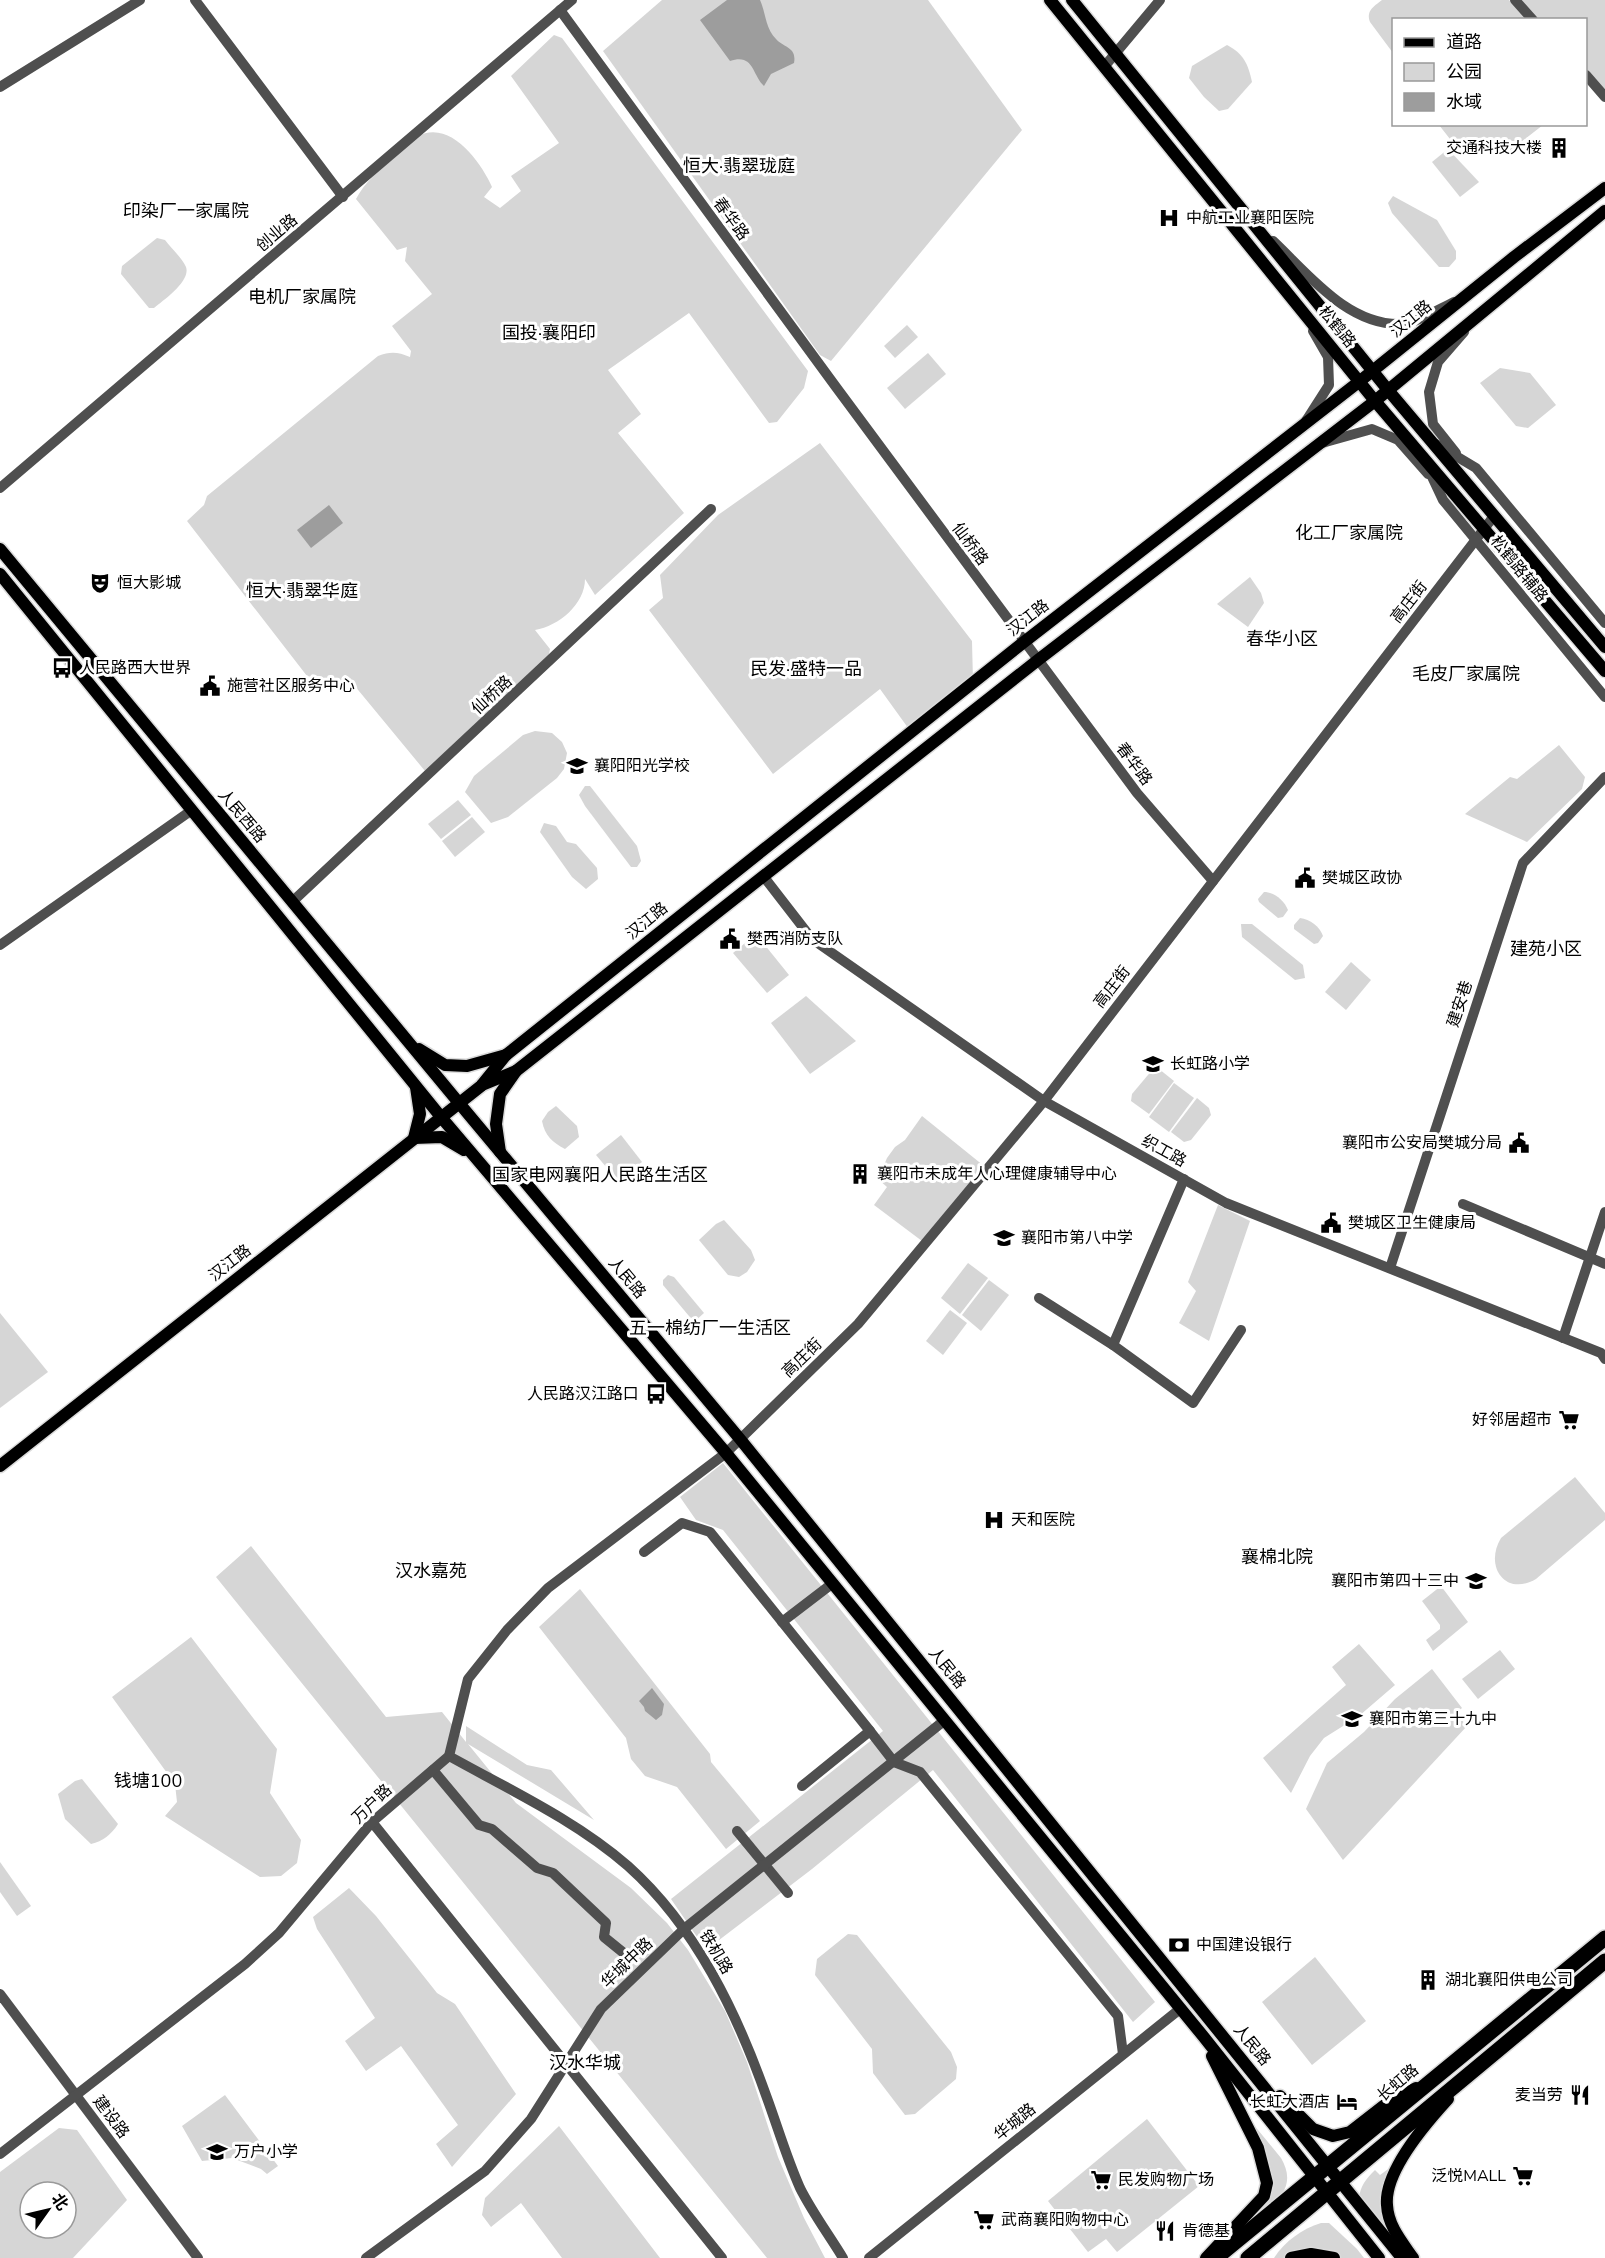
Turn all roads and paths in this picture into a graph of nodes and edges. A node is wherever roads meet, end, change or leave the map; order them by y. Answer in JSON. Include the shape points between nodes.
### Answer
{"nodes":[{"id":1,"x":140,"y":0,"type":"edge"},
{"id":2,"x":195,"y":0,"type":"edge"},
{"id":3,"x":572,"y":0,"type":"edge"},
{"id":4,"x":1050,"y":0,"type":"edge"},
{"id":5,"x":1072,"y":0,"type":"edge"},
{"id":6,"x":1160,"y":0,"type":"edge"},
{"id":7,"x":1515,"y":0,"type":"edge"},
{"id":8,"x":560,"y":10,"type":"junction"},
{"id":9,"x":1531,"y":18,"type":"edge"},
{"id":10,"x":1115,"y":53,"type":"junction"},
{"id":11,"x":1104,"y":67,"type":"junction"},
{"id":12,"x":1587,"y":76,"type":"edge"},
{"id":13,"x":0,"y":87,"type":"edge"},
{"id":14,"x":1605,"y":97,"type":"edge"},
{"id":15,"x":1605,"y":188,"type":"edge"},
{"id":16,"x":343,"y":197,"type":"junction"},
{"id":17,"x":1605,"y":211,"type":"edge"},
{"id":18,"x":1253,"y":222,"type":"junction"},
{"id":19,"x":1463,"y":298,"type":"junction"},
{"id":20,"x":1296,"y":302,"type":"junction"},
{"id":21,"x":1480,"y":314,"type":"junction"},
{"id":22,"x":1373,"y":371,"type":"junction"},
{"id":23,"x":1360,"y":381,"type":"junction"},
{"id":24,"x":836,"y":387,"type":"joint"},
{"id":25,"x":1388,"y":390,"type":"junction"},
{"id":26,"x":1375,"y":401,"type":"junction"},
{"id":27,"x":1304,"y":425,"type":"junction"},
{"id":28,"x":1432,"y":442,"type":"junction"},
{"id":29,"x":1319,"y":444,"type":"junction"},
{"id":30,"x":1420,"y":452,"type":"junction"},
{"id":31,"x":1460,"y":458,"type":"junction"},
{"id":32,"x":1434,"y":480,"type":"junction"},
{"id":33,"x":0,"y":488,"type":"edge"},
{"id":34,"x":711,"y":509,"type":"dead end"},
{"id":35,"x":1494,"y":516,"type":"junction"},
{"id":36,"x":1485,"y":528,"type":"junction"},
{"id":37,"x":1476,"y":540,"type":"junction"},
{"id":38,"x":0,"y":549,"type":"edge"},
{"id":39,"x":1550,"y":558,"type":"junction"},
{"id":40,"x":1538,"y":568,"type":"junction"},
{"id":41,"x":0,"y":574,"type":"edge"},
{"id":42,"x":1605,"y":623,"type":"edge"},
{"id":43,"x":1024,"y":642,"type":"junction"},
{"id":44,"x":1605,"y":647,"type":"edge"},
{"id":45,"x":1038,"y":660,"type":"junction"},
{"id":46,"x":1605,"y":670,"type":"edge"},
{"id":47,"x":1605,"y":697,"type":"edge"},
{"id":48,"x":1605,"y":777,"type":"edge"},
{"id":49,"x":192,"y":810,"type":"junction"},
{"id":50,"x":764,"y":877,"type":"junction"},
{"id":51,"x":1213,"y":882,"type":"junction"},
{"id":52,"x":292,"y":902,"type":"junction"},
{"id":53,"x":0,"y":945,"type":"edge"},
{"id":54,"x":412,"y":1045,"type":"junction"},
{"id":55,"x":506,"y":1055,"type":"junction"},
{"id":56,"x":516,"y":1071,"type":"junction"},
{"id":57,"x":415,"y":1086,"type":"junction"},
{"id":58,"x":481,"y":1086,"type":"junction"},
{"id":59,"x":1044,"y":1101,"type":"junction"},
{"id":60,"x":459,"y":1103,"type":"junction"},
{"id":61,"x":441,"y":1117,"type":"junction"},
{"id":62,"x":414,"y":1138,"type":"junction"},
{"id":63,"x":501,"y":1153,"type":"junction"},
{"id":64,"x":473,"y":1155,"type":"junction"},
{"id":65,"x":1184,"y":1179,"type":"junction"},
{"id":66,"x":1463,"y":1204,"type":"dead end"},
{"id":67,"x":1605,"y":1212,"type":"edge"},
{"id":68,"x":1589,"y":1258,"type":"junction"},
{"id":69,"x":1605,"y":1264,"type":"edge"},
{"id":70,"x":1390,"y":1268,"type":"junction"},
{"id":71,"x":1039,"y":1298,"type":"dead end"},
{"id":72,"x":1241,"y":1330,"type":"dead end"},
{"id":73,"x":1563,"y":1338,"type":"junction"},
{"id":74,"x":1113,"y":1345,"type":"junction"},
{"id":75,"x":1604,"y":1354,"type":"edge"},
{"id":76,"x":740,"y":1439,"type":"junction"},
{"id":77,"x":726,"y":1453,"type":"junction"},
{"id":78,"x":0,"y":1466,"type":"edge"},
{"id":79,"x":644,"y":1552,"type":"dead end"},
{"id":80,"x":833,"y":1583,"type":"junction"},
{"id":81,"x":782,"y":1622,"type":"junction"},
{"id":82,"x":945,"y":1720,"type":"junction"},
{"id":83,"x":870,"y":1731,"type":"junction"},
{"id":84,"x":449,"y":1756,"type":"junction"},
{"id":85,"x":894,"y":1761,"type":"junction"},
{"id":86,"x":433,"y":1770,"type":"junction"},
{"id":87,"x":802,"y":1786,"type":"dead end"},
{"id":88,"x":372,"y":1822,"type":"junction"},
{"id":89,"x":737,"y":1831,"type":"dead end"},
{"id":90,"x":764,"y":1865,"type":"junction"},
{"id":91,"x":788,"y":1893,"type":"dead end"},
{"id":92,"x":684,"y":1929,"type":"junction"},
{"id":93,"x":1605,"y":1938,"type":"edge"},
{"id":94,"x":625,"y":1954,"type":"dead end"},
{"id":95,"x":1605,"y":1961,"type":"edge"},
{"id":96,"x":0,"y":1994,"type":"edge"},
{"id":97,"x":1180,"y":2009,"type":"junction"},
{"id":98,"x":1203,"y":2036,"type":"junction"},
{"id":99,"x":1123,"y":2054,"type":"junction"},
{"id":100,"x":566,"y":2064,"type":"junction"},
{"id":101,"x":1479,"y":2066,"type":"junction"},
{"id":102,"x":1249,"y":2067,"type":"junction"},
{"id":103,"x":1434,"y":2077,"type":"junction"},
{"id":104,"x":1451,"y":2089,"type":"junction"},
{"id":105,"x":76,"y":2096,"type":"junction"},
{"id":106,"x":0,"y":2154,"type":"edge"},
{"id":107,"x":1327,"y":2166,"type":"junction"},
{"id":108,"x":1314,"y":2177,"type":"junction"},
{"id":109,"x":1339,"y":2182,"type":"junction"},
{"id":110,"x":1327,"y":2193,"type":"junction"},
{"id":111,"x":198,"y":2258,"type":"edge"},
{"id":112,"x":366,"y":2258,"type":"edge"},
{"id":113,"x":722,"y":2258,"type":"edge"},
{"id":114,"x":843,"y":2258,"type":"edge"},
{"id":115,"x":868,"y":2258,"type":"edge"},
{"id":116,"x":1206,"y":2258,"type":"edge"},
{"id":117,"x":1216,"y":2258,"type":"edge"},
{"id":118,"x":1248,"y":2258,"type":"edge"},
{"id":119,"x":1291,"y":2258,"type":"edge"},
{"id":120,"x":1334,"y":2258,"type":"edge"},
{"id":121,"x":1379,"y":2258,"type":"edge"},
{"id":122,"x":1402,"y":2258,"type":"edge"},
{"id":123,"x":1413,"y":2258,"type":"edge"}],
"edges":[{"from":1,"to":13,"type":"street"},
{"from":2,"to":16,"type":"street"},
{"from":3,"to":8,"type":"street","name":"创业路"},
{"from":4,"to":11,"type":"main road","name":"松鹤路"},
{"from":5,"to":10,"type":"main road","name":"松鹤路"},
{"from":6,"to":10,"type":"street"},
{"from":7,"to":9,"type":"street"},
{"from":8,"to":16,"type":"street","name":"创业路"},
{"from":8,"to":24,"type":"street","name":"春华路"},
{"from":10,"to":11,"type":"street"},
{"from":10,"to":18,"type":"main road","name":"松鹤路"},
{"from":11,"to":20,"type":"main road","name":"松鹤路"},
{"from":12,"to":14,"type":"street"},
{"from":15,"to":19,"type":"main road","name":"汉江路"},
{"from":16,"to":33,"type":"street","name":"创业路"},
{"from":17,"to":21,"type":"main road","name":"汉江路"},
{"from":18,"to":19,"type":"street","via":[[1346,309],[1375,322],[1405,324]]},
{"from":18,"to":22,"type":"main road","name":"松鹤路"},
{"from":19,"to":22,"type":"main road","name":"汉江路"},
{"from":20,"to":23,"type":"main road","name":"松鹤路"},
{"from":20,"to":27,"type":"street","via":[[1328,357],[1329,385]]},
{"from":21,"to":25,"type":"main road","name":"汉江路"},
{"from":21,"to":31,"type":"street","via":[[1438,362],[1429,392],[1433,424]]},
{"from":22,"to":23,"type":"main road","name":"汉江路"},
{"from":22,"to":25,"type":"main road","name":"松鹤路"},
{"from":23,"to":26,"type":"main road","name":"松鹤路"},
{"from":23,"to":27,"type":"main road","name":"汉江路"},
{"from":24,"to":43,"type":"street","name":"仙桥路"},
{"from":25,"to":26,"type":"main road","name":"汉江路"},
{"from":25,"to":28,"type":"main road","name":"松鹤路"},
{"from":26,"to":29,"type":"main road","name":"汉江路"},
{"from":26,"to":30,"type":"main road","name":"松鹤路"},
{"from":27,"to":43,"type":"main road","name":"汉江路"},
{"from":28,"to":31,"type":"street","name":"松鹤路辅路"},
{"from":28,"to":35,"type":"main road","name":"松鹤路"},
{"from":29,"to":32,"type":"street","via":[[1372,429],[1398,440]]},
{"from":29,"to":45,"type":"main road","name":"汉江路"},
{"from":30,"to":32,"type":"street","name":"松鹤路辅路"},
{"from":30,"to":36,"type":"main road","name":"松鹤路"},
{"from":31,"to":39,"type":"street","name":"松鹤路辅路","via":[[1476,468]]},
{"from":32,"to":37,"type":"street","name":"松鹤路辅路","via":[[1443,500]]},
{"from":34,"to":52,"type":"street","name":"仙桥路"},
{"from":35,"to":36,"type":"street","name":"高庄街"},
{"from":35,"to":40,"type":"main road","name":"松鹤路"},
{"from":36,"to":37,"type":"street","name":"高庄街"},
{"from":36,"to":46,"type":"main road","name":"松鹤路"},
{"from":37,"to":47,"type":"street","name":"松鹤路辅路"},
{"from":37,"to":51,"type":"street","name":"高庄街"},
{"from":38,"to":52,"type":"main road","name":"人民西路"},
{"from":39,"to":40,"type":"street"},
{"from":39,"to":42,"type":"street","name":"松鹤路辅路"},
{"from":40,"to":44,"type":"main road","name":"松鹤路"},
{"from":41,"to":49,"type":"main road"},
{"from":43,"to":45,"type":"street","name":"仙桥路"},
{"from":43,"to":55,"type":"main road","name":"汉江路"},
{"from":45,"to":50,"type":"main road","name":"汉江路"},
{"from":45,"to":51,"type":"street","name":"春华路","via":[[1137,793]]},
{"from":48,"to":70,"type":"street","name":"建安巷","via":[[1523,863]]},
{"from":49,"to":53,"type":"street"},
{"from":49,"to":57,"type":"main road"},
{"from":50,"to":56,"type":"main road","name":"汉江路"},
{"from":50,"to":59,"type":"street","name":"织工路","via":[[812,939]]},
{"from":51,"to":59,"type":"street","name":"高庄街"},
{"from":52,"to":54,"type":"main road","name":"人民西路"},
{"from":54,"to":55,"type":"main road","via":[[445,1065],[467,1066]]},
{"from":54,"to":60,"type":"main road","name":"人民西路"},
{"from":55,"to":58,"type":"main road","name":"汉江路"},
{"from":56,"to":58,"type":"main road","name":"汉江路"},
{"from":56,"to":63,"type":"main road","via":[[500,1094],[496,1124]]},
{"from":57,"to":61,"type":"main road"},
{"from":57,"to":62,"type":"main road","via":[[420,1114]]},
{"from":58,"to":60,"type":"main road","name":"汉江路"},
{"from":59,"to":65,"type":"street","name":"织工路"},
{"from":59,"to":76,"type":"street","name":"高庄街","via":[[858,1324]]},
{"from":60,"to":61,"type":"main road","name":"汉江路"},
{"from":60,"to":63,"type":"main road","name":"人民路"},
{"from":61,"to":62,"type":"main road","name":"汉江路"},
{"from":61,"to":64,"type":"main road","name":"人民路"},
{"from":62,"to":64,"type":"main road","via":[[442,1137]]},
{"from":62,"to":78,"type":"main road","name":"汉江路"},
{"from":63,"to":76,"type":"main road","name":"人民路"},
{"from":64,"to":77,"type":"main road","name":"人民路"},
{"from":65,"to":70,"type":"street","name":"织工路","via":[[1226,1203]]},
{"from":65,"to":74,"type":"street"},
{"from":66,"to":68,"type":"street"},
{"from":67,"to":68,"type":"street"},
{"from":68,"to":69,"type":"street"},
{"from":68,"to":73,"type":"street"},
{"from":70,"to":73,"type":"street","name":"织工路"},
{"from":71,"to":74,"type":"street"},
{"from":72,"to":74,"type":"street","via":[[1193,1403]]},
{"from":73,"to":75,"type":"street","name":"织工路"},
{"from":76,"to":77,"type":"street","name":"高庄街"},
{"from":76,"to":102,"type":"main road","name":"人民路"},
{"from":77,"to":80,"type":"main road","name":"人民路"},
{"from":77,"to":84,"type":"street","via":[[548,1588],[507,1630],[468,1679]]},
{"from":79,"to":81,"type":"street","via":[[682,1523],[710,1532]]},
{"from":80,"to":81,"type":"street"},
{"from":80,"to":82,"type":"main road","name":"人民路"},
{"from":81,"to":83,"type":"street"},
{"from":82,"to":85,"type":"street","name":"华城中路"},
{"from":82,"to":97,"type":"main road","name":"人民路"},
{"from":83,"to":85,"type":"street"},
{"from":83,"to":87,"type":"street"},
{"from":84,"to":86,"type":"street","name":"万户路"},
{"from":84,"to":92,"type":"street","name":"铁机路","via":[[591,1837],[628,1866]]},
{"from":85,"to":90,"type":"street","name":"华城中路"},
{"from":85,"to":99,"type":"street","via":[[920,1772],[1118,2016]]},
{"from":86,"to":88,"type":"street","name":"万户路"},
{"from":86,"to":94,"type":"street","via":[[479,1825],[492,1829],[537,1868],[553,1873],[585,1902],[606,1923],[604,1937]]},
{"from":88,"to":100,"type":"street"},
{"from":88,"to":105,"type":"street","name":"万户路","via":[[279,1933]]},
{"from":89,"to":90,"type":"street"},
{"from":90,"to":91,"type":"street"},
{"from":90,"to":92,"type":"street","name":"华城中路"},
{"from":92,"to":100,"type":"street","name":"华城中路","via":[[601,2009]]},
{"from":92,"to":114,"type":"street","name":"铁机路","via":[[730,2006],[800,2188]]},
{"from":93,"to":103,"type":"highway","name":"长虹路"},
{"from":95,"to":101,"type":"highway"},
{"from":96,"to":105,"type":"street","name":"建设路"},
{"from":97,"to":98,"type":"main road","name":"人民路"},
{"from":97,"to":99,"type":"street","name":"华城路"},
{"from":98,"to":108,"type":"main road","name":"人民路"},
{"from":98,"to":116,"type":"main road","via":[[1258,2148],[1267,2183],[1264,2196]]},
{"from":99,"to":115,"type":"street","name":"华城路","via":[[995,2161]]},
{"from":100,"to":112,"type":"street","name":"华城中路","via":[[531,2119],[485,2171]]},
{"from":100,"to":113,"type":"street"},
{"from":101,"to":104,"type":"highway"},
{"from":101,"to":123,"type":"main road","via":[[1432,2116],[1392,2177],[1386,2208],[1394,2230]]},
{"from":102,"to":103,"type":"main road","via":[[1313,2129],[1333,2136],[1350,2132],[1386,2104]]},
{"from":102,"to":107,"type":"main road","name":"人民路"},
{"from":103,"to":104,"type":"highway"},
{"from":103,"to":107,"type":"highway","name":"长虹路"},
{"from":104,"to":109,"type":"highway"},
{"from":105,"to":106,"type":"street","name":"万户路"},
{"from":105,"to":111,"type":"street","name":"建设路"},
{"from":107,"to":108,"type":"highway","name":"长虹路"},
{"from":107,"to":109,"type":"main road","name":"人民路"},
{"from":108,"to":110,"type":"main road","name":"人民路"},
{"from":108,"to":117,"type":"highway","name":"长虹路"},
{"from":109,"to":110,"type":"highway"},
{"from":109,"to":122,"type":"main road","name":"人民路"},
{"from":110,"to":118,"type":"highway"},
{"from":110,"to":121,"type":"main road","name":"人民路"},
{"from":119,"to":120,"type":"main road","via":[[1311,2254]]}]}
